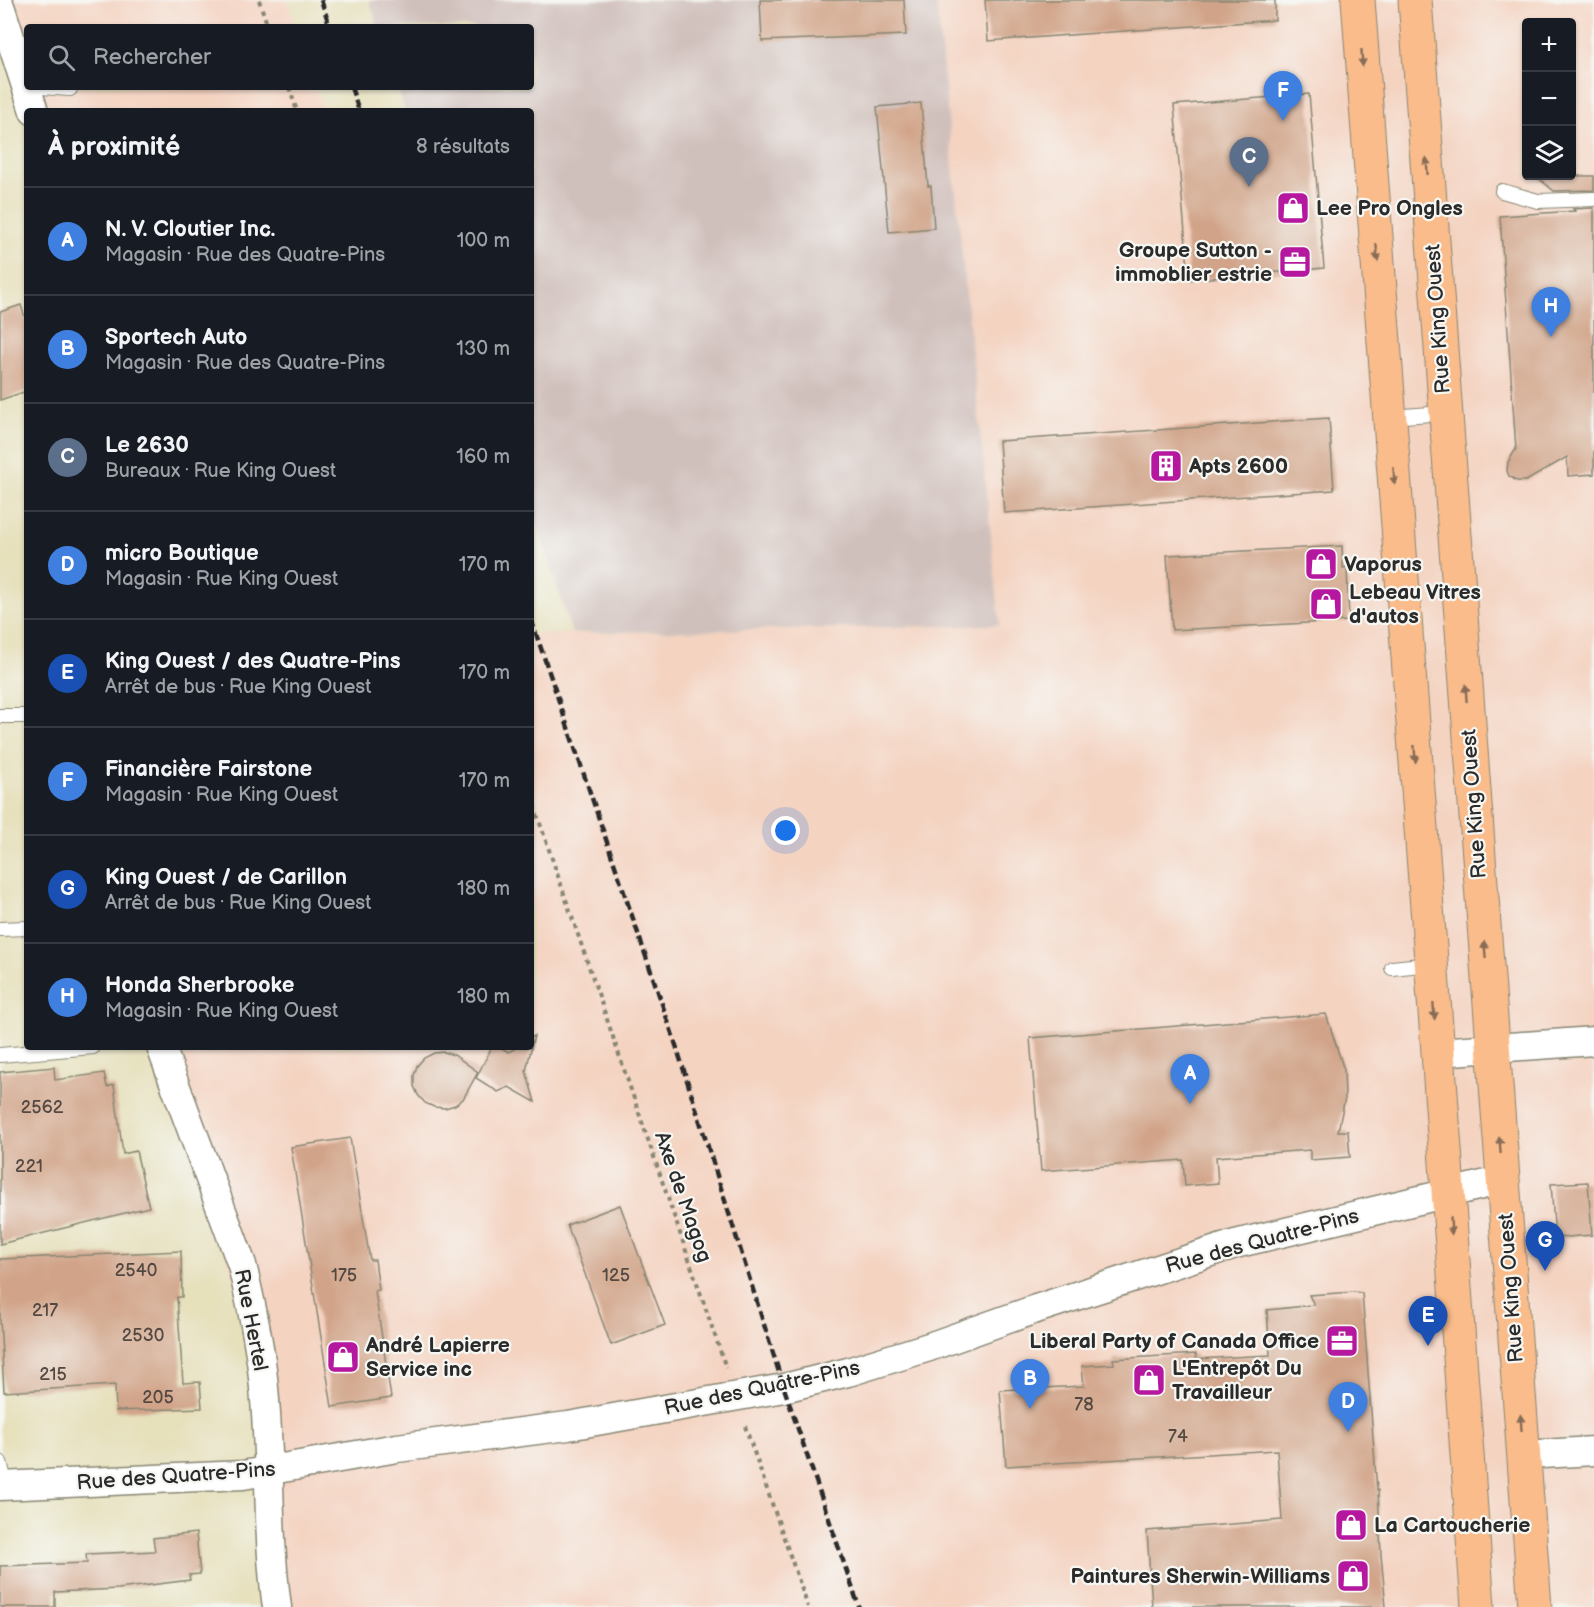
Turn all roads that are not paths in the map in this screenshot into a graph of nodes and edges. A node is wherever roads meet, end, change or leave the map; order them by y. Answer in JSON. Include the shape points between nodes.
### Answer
{"nodes":[{"id":1,"x":1358,"y":0,"type":"edge"},
{"id":2,"x":1415,"y":0,"type":"edge"},
{"id":3,"x":0,"y":6,"type":"edge"},
{"id":4,"x":24,"y":70,"type":"edge"},
{"id":5,"x":57,"y":90,"type":"edge"},
{"id":6,"x":32,"y":92,"type":"edge"},
{"id":7,"x":1502,"y":191,"type":"dead end"},
{"id":8,"x":1594,"y":199,"type":"edge"},
{"id":9,"x":1445,"y":413,"type":"junction"},
{"id":10,"x":1390,"y":417,"type":"junction"},
{"id":11,"x":0,"y":716,"type":"edge"},
{"id":12,"x":24,"y":716,"type":"edge"},
{"id":13,"x":24,"y":928,"type":"edge"},
{"id":14,"x":0,"y":929,"type":"edge"},
{"id":15,"x":1431,"y":964,"type":"junction"},
{"id":16,"x":1392,"y":968,"type":"dead end"},
{"id":17,"x":1594,"y":1041,"type":"edge"},
{"id":18,"x":1493,"y":1049,"type":"junction"},
{"id":19,"x":58,"y":1050,"type":"edge"},
{"id":20,"x":162,"y":1050,"type":"edge"},
{"id":21,"x":1438,"y":1052,"type":"junction"},
{"id":22,"x":0,"y":1055,"type":"edge"},
{"id":23,"x":1503,"y":1180,"type":"junction"},
{"id":24,"x":1449,"y":1193,"type":"junction"},
{"id":25,"x":1594,"y":1451,"type":"edge"},
{"id":26,"x":1524,"y":1455,"type":"junction"},
{"id":27,"x":269,"y":1471,"type":"junction"},
{"id":28,"x":2,"y":1478,"type":"edge"},
{"id":29,"x":277,"y":1607,"type":"edge"},
{"id":30,"x":1478,"y":1607,"type":"edge"},
{"id":31,"x":1535,"y":1607,"type":"edge"}],
"edges":[{"from":1,"to":10,"type":"main road","one_way":true},
{"from":9,"to":2,"type":"main road","name":"Rue King Ouest","one_way":true},
{"from":3,"to":4,"type":"street"},
{"from":5,"to":6,"type":"lane"},
{"from":7,"to":8,"type":"lane","via":[[1538,201]]},
{"from":9,"to":10,"type":"lane"},
{"from":18,"to":9,"type":"main road","name":"Rue King Ouest","one_way":true},
{"from":10,"to":15,"type":"main road","one_way":true},
{"from":11,"to":12,"type":"lane"},
{"from":13,"to":14,"type":"lane"},
{"from":15,"to":16,"type":"lane"},
{"from":15,"to":21,"type":"main road","one_way":true},
{"from":17,"to":18,"type":"street"},
{"from":18,"to":21,"type":"street"},
{"from":23,"to":18,"type":"main road","name":"Rue King Ouest","one_way":true},
{"from":19,"to":22,"type":"lane"},
{"from":20,"to":27,"type":"street","name":"Rue Hertel","via":[[242,1265],[262,1370]]},
{"from":21,"to":24,"type":"main road"},
{"from":23,"to":24,"type":"street","name":"Rue des Quatre-Pins"},
{"from":26,"to":23,"type":"main road","name":"Rue King Ouest","one_way":true},
{"from":24,"to":27,"type":"street","name":"Rue des Quatre-Pins","via":[[1235,1244],[929,1347],[783,1388],[568,1426],[348,1455]]},
{"from":24,"to":30,"type":"main road","one_way":true},
{"from":25,"to":26,"type":"street"},
{"from":26,"to":31,"type":"main road","name":"Rue King Ouest"},
{"from":27,"to":28,"type":"street","name":"Rue des Quatre-Pins","via":[[243,1475]]},
{"from":27,"to":29,"type":"street","name":"Rue Hertel"}]}
